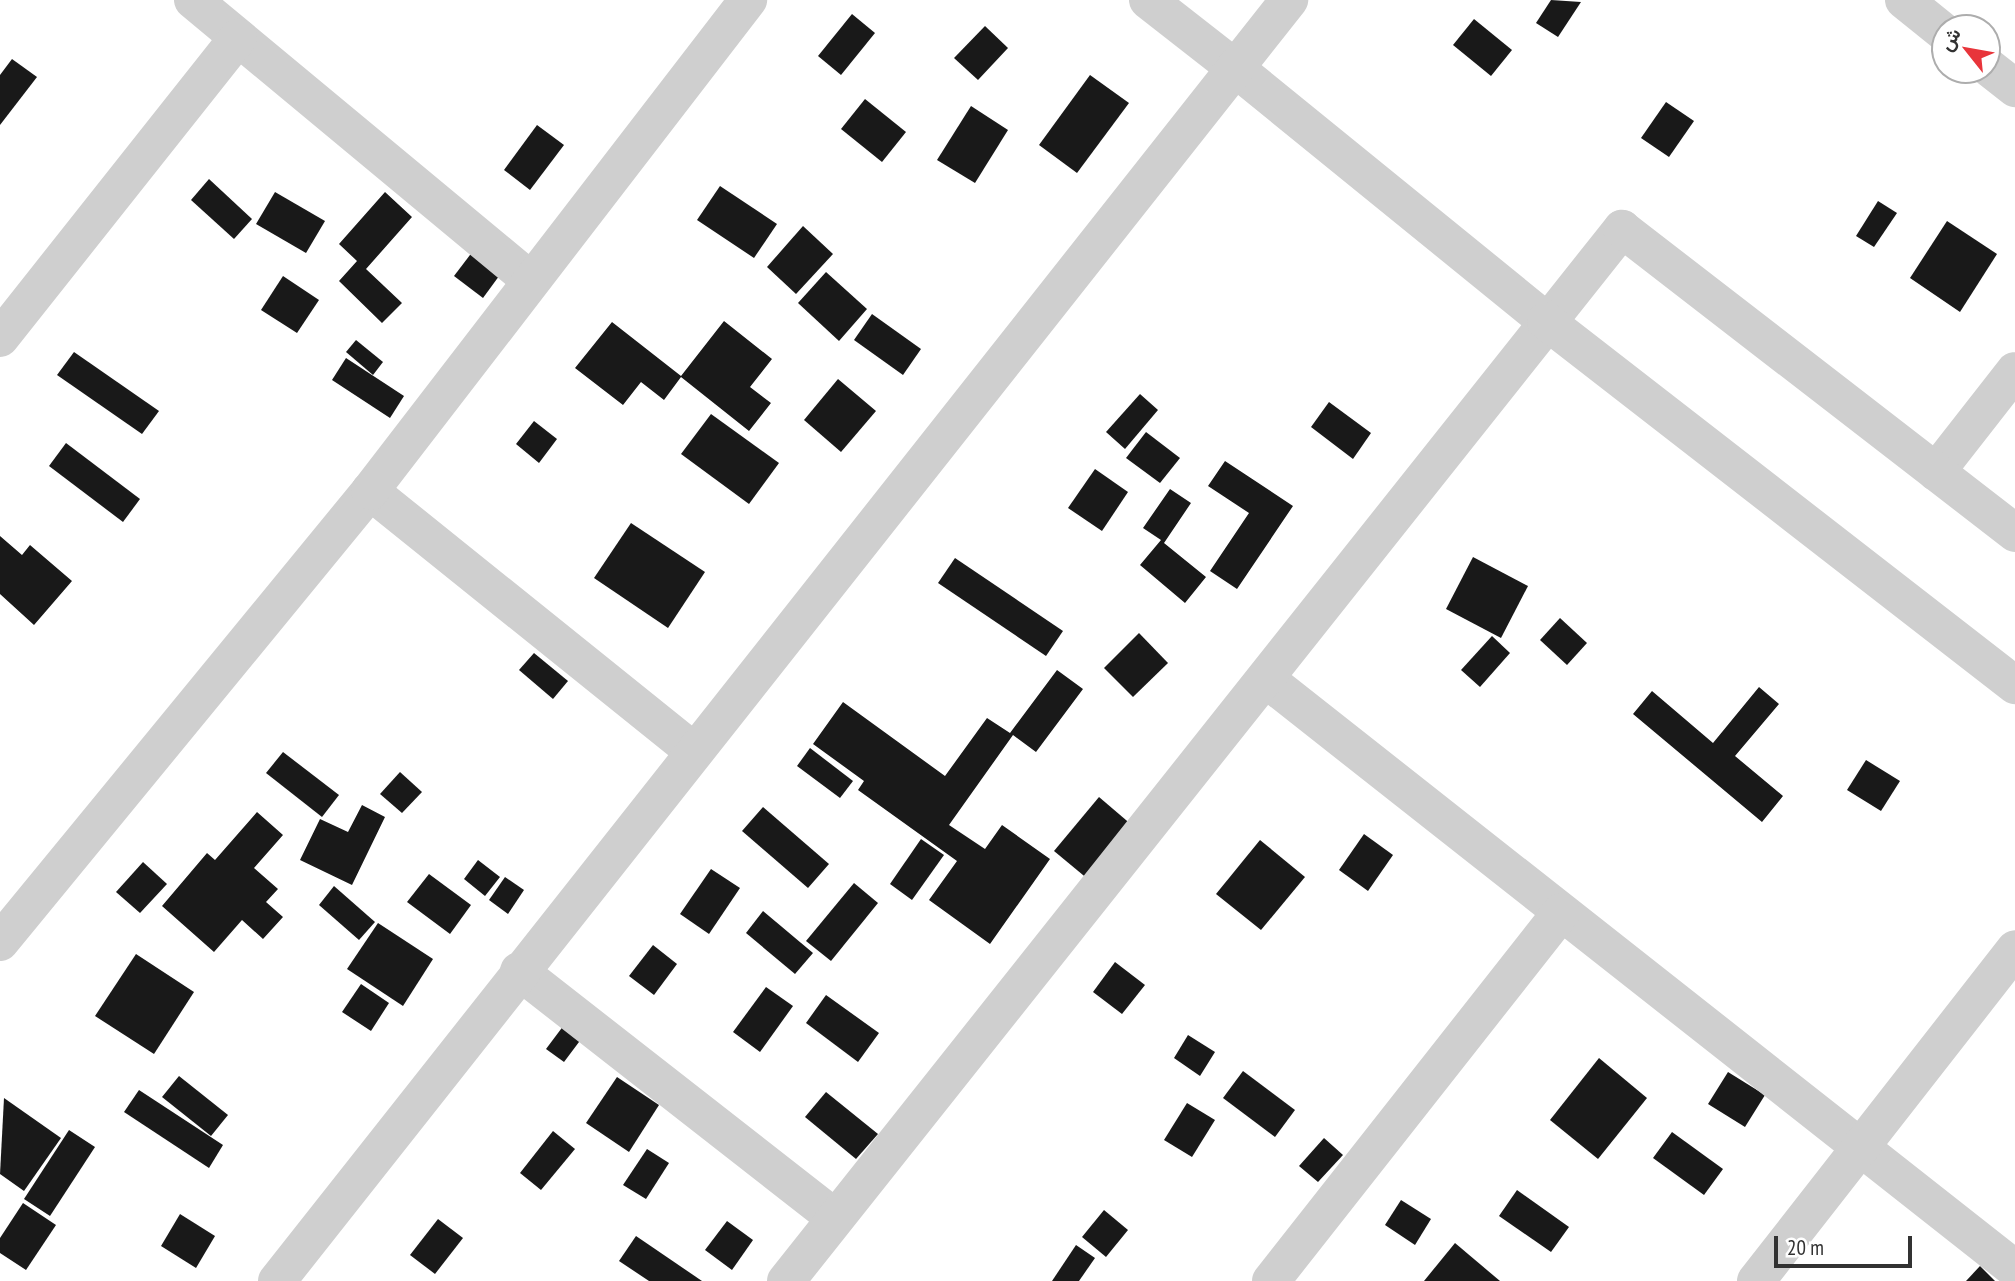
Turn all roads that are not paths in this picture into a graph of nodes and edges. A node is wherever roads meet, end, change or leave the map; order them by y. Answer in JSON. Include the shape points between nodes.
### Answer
{"nodes":[{"id":1,"x":193,"y":0,"type":"edge"},
{"id":2,"x":748,"y":0,"type":"edge"},
{"id":3,"x":1148,"y":0,"type":"edge"},
{"id":4,"x":1289,"y":0,"type":"edge"},
{"id":5,"x":1903,"y":0,"type":"edge"},
{"id":6,"x":1931,"y":22,"type":"edge"},
{"id":7,"x":239,"y":38,"type":"junction"},
{"id":8,"x":1235,"y":68,"type":"junction"},
{"id":9,"x":2001,"y":77,"type":"edge"},
{"id":10,"x":2015,"y":88,"type":"edge"},
{"id":11,"x":529,"y":279,"type":"junction"},
{"id":12,"x":1546,"y":321,"type":"junction"},
{"id":13,"x":0,"y":338,"type":"edge"},
{"id":14,"x":2015,"y":371,"type":"edge"},
{"id":15,"x":1936,"y":472,"type":"junction"},
{"id":16,"x":370,"y":491,"type":"junction"},
{"id":17,"x":2015,"y":533,"type":"edge"},
{"id":18,"x":1266,"y":680,"type":"junction"},
{"id":19,"x":2015,"y":685,"type":"edge"},
{"id":20,"x":693,"y":751,"type":"junction"},
{"id":21,"x":1561,"y":912,"type":"junction"},
{"id":22,"x":0,"y":942,"type":"edge"},
{"id":23,"x":2015,"y":949,"type":"edge"},
{"id":24,"x":519,"y":971,"type":"junction"},
{"id":25,"x":1861,"y":1148,"type":"junction"},
{"id":26,"x":834,"y":1217,"type":"junction"},
{"id":27,"x":2015,"y":1269,"type":"edge"},
{"id":28,"x":277,"y":1281,"type":"edge"},
{"id":29,"x":786,"y":1281,"type":"edge"},
{"id":30,"x":1270,"y":1281,"type":"edge"},
{"id":31,"x":1756,"y":1281,"type":"edge"}],
"edges":[{"from":1,"to":7,"type":"street"},
{"from":2,"to":11,"type":"street"},
{"from":3,"to":8,"type":"street"},
{"from":4,"to":8,"type":"street"},
{"from":5,"to":6,"type":"street"},
{"from":7,"to":11,"type":"street"},
{"from":7,"to":13,"type":"street"},
{"from":8,"to":12,"type":"street"},
{"from":8,"to":20,"type":"street"},
{"from":9,"to":10,"type":"street"},
{"from":11,"to":16,"type":"street"},
{"from":12,"to":15,"type":"street","via":[[1613,234],[1632,232]]},
{"from":12,"to":18,"type":"street"},
{"from":12,"to":19,"type":"street"},
{"from":14,"to":15,"type":"street"},
{"from":15,"to":17,"type":"street"},
{"from":16,"to":20,"type":"street"},
{"from":16,"to":22,"type":"street"},
{"from":18,"to":21,"type":"street"},
{"from":18,"to":26,"type":"street"},
{"from":20,"to":24,"type":"street"},
{"from":21,"to":25,"type":"street"},
{"from":21,"to":30,"type":"street"},
{"from":23,"to":25,"type":"street"},
{"from":24,"to":26,"type":"street"},
{"from":24,"to":28,"type":"street"},
{"from":25,"to":27,"type":"street"},
{"from":25,"to":31,"type":"street"},
{"from":26,"to":29,"type":"street"}]}
